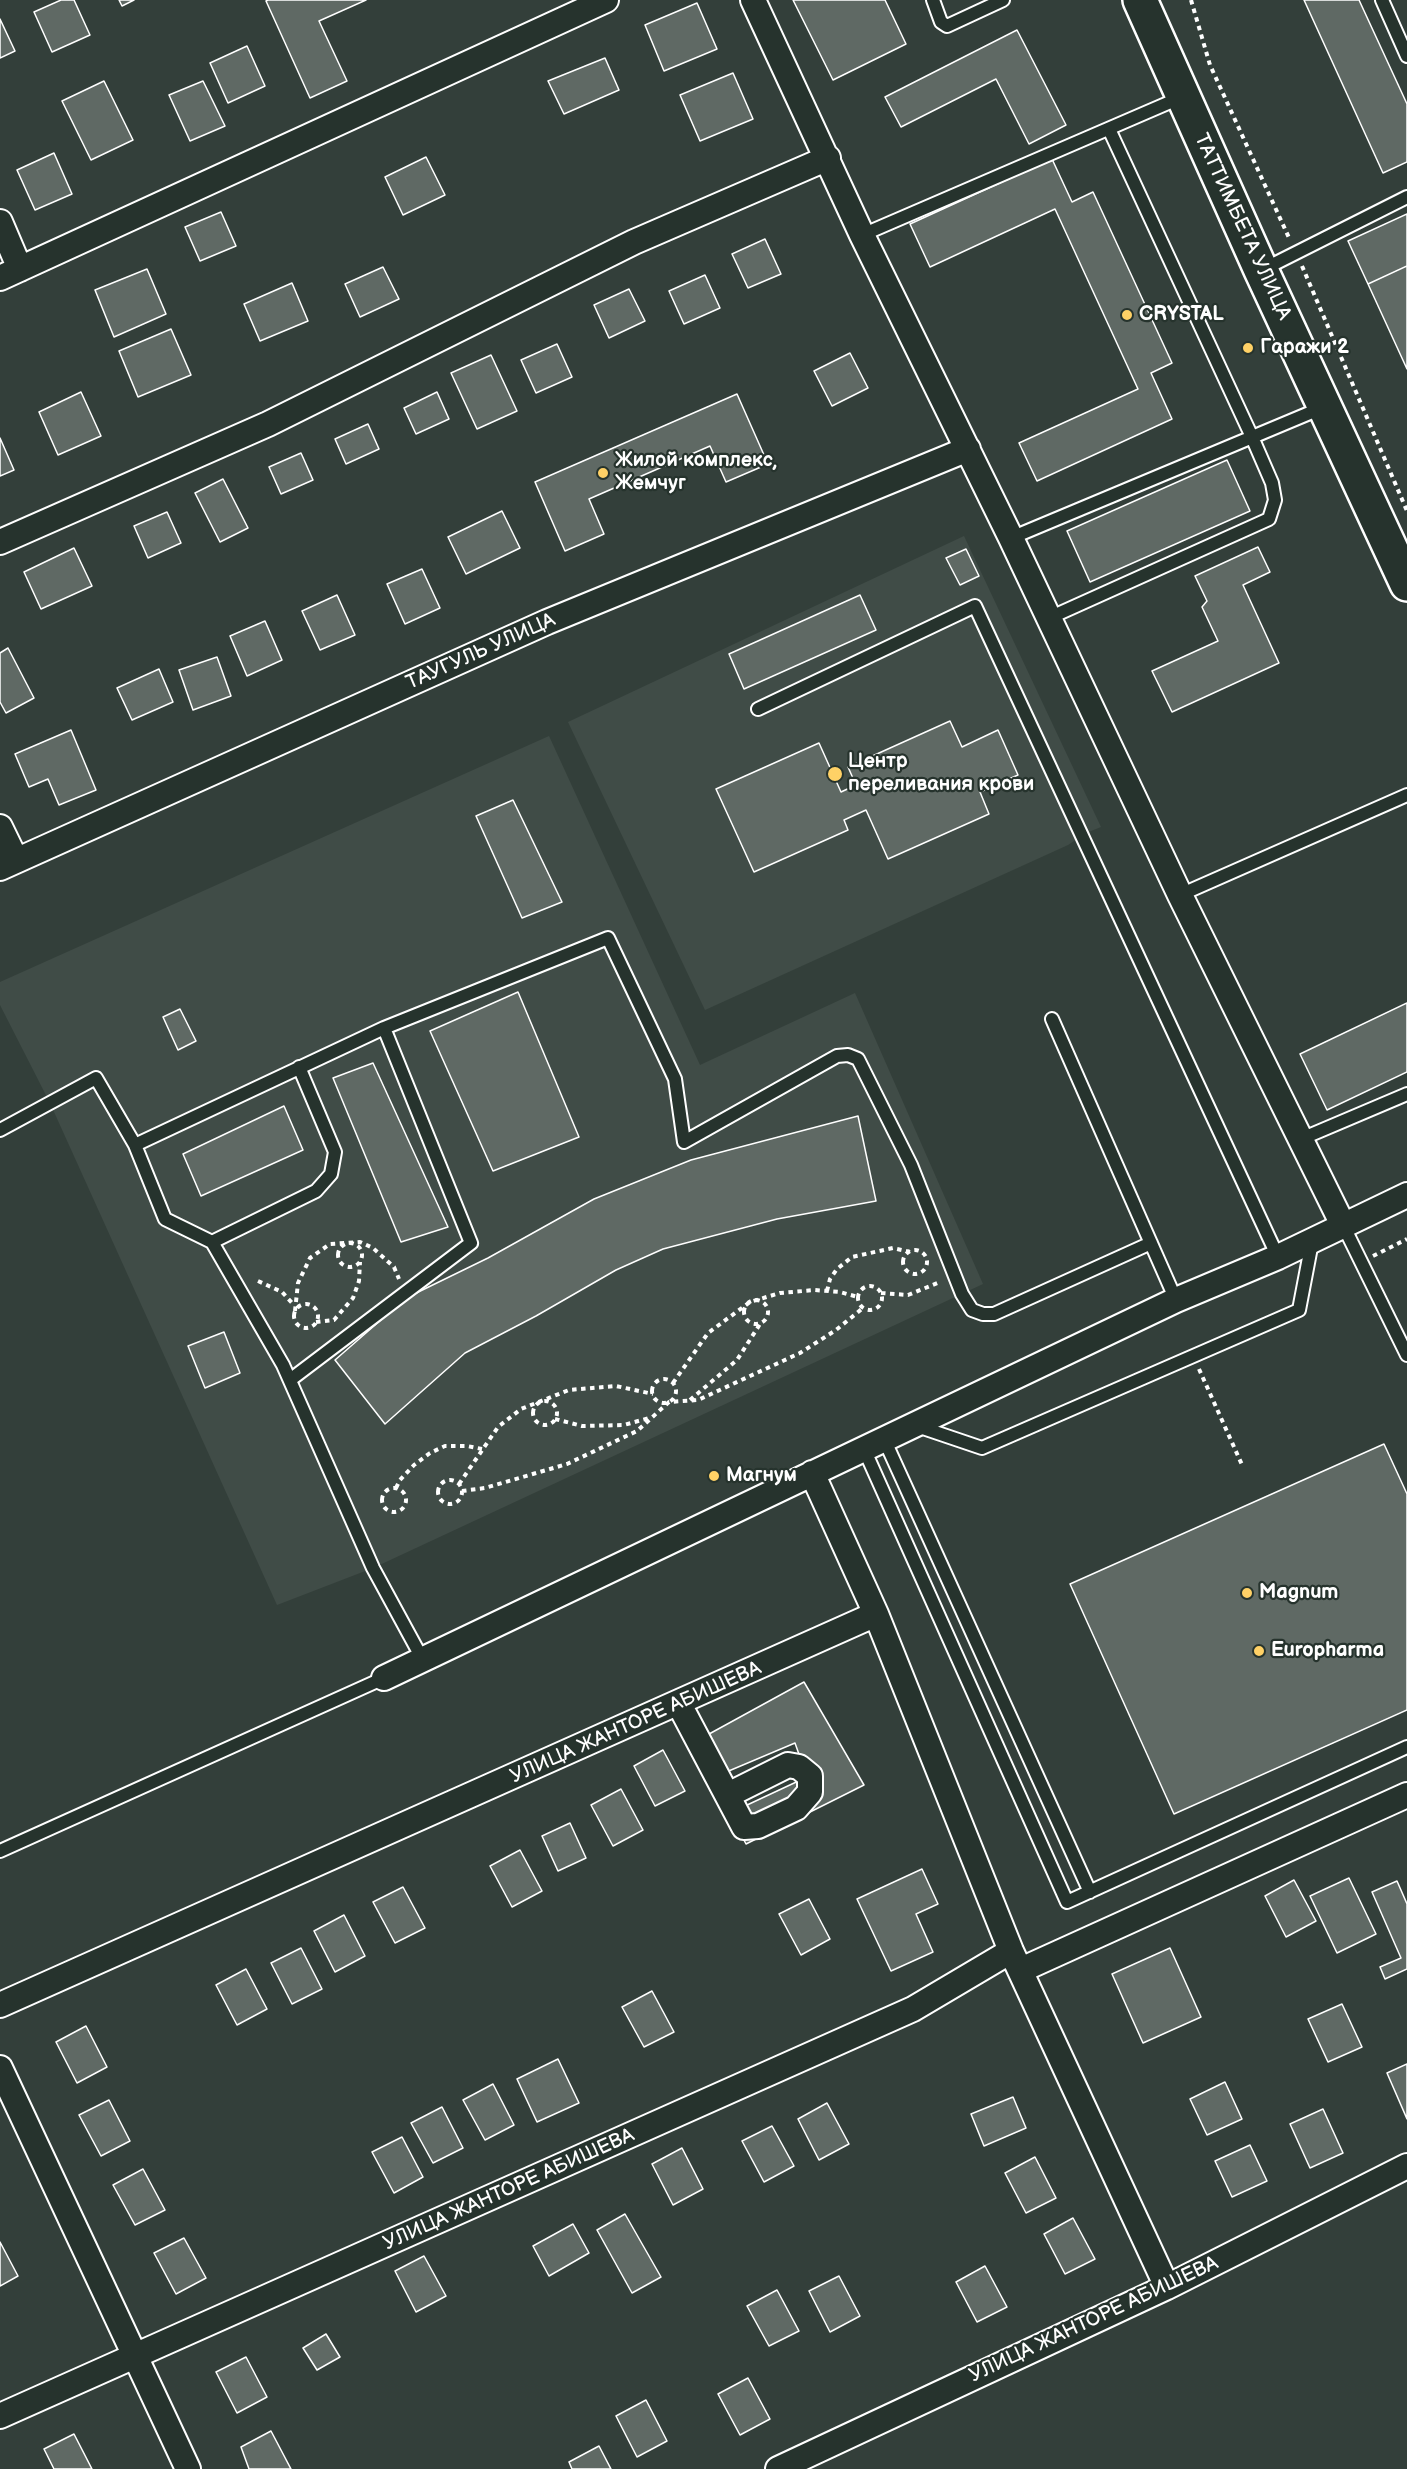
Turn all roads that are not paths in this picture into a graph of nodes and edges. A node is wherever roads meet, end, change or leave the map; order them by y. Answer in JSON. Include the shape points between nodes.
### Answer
{"nodes":[{"id":1,"x":606,"y":0,"type":"edge"},
{"id":2,"x":753,"y":0,"type":"edge"},
{"id":3,"x":933,"y":0,"type":"edge"},
{"id":4,"x":1003,"y":0,"type":"edge"},
{"id":5,"x":1140,"y":0,"type":"edge"},
{"id":6,"x":1382,"y":0,"type":"edge"},
{"id":7,"x":1407,"y":56,"type":"edge"},
{"id":8,"x":1183,"y":97,"type":"junction"},
{"id":9,"x":1109,"y":129,"type":"junction"},
{"id":10,"x":828,"y":158,"type":"junction"},
{"id":11,"x":1407,"y":197,"type":"edge"},
{"id":12,"x":0,"y":222,"type":"edge"},
{"id":13,"x":862,"y":235,"type":"junction"},
{"id":14,"x":1261,"y":270,"type":"junction"},
{"id":15,"x":10,"y":273,"type":"edge"},
{"id":16,"x":1325,"y":407,"type":"junction"},
{"id":17,"x":1252,"y":437,"type":"junction"},
{"id":18,"x":968,"y":448,"type":"junction"},
{"id":19,"x":1011,"y":538,"type":"junction"},
{"id":20,"x":0,"y":542,"type":"edge"},
{"id":21,"x":1405,"y":576,"type":"edge"},
{"id":22,"x":1049,"y":618,"type":"junction"},
{"id":23,"x":758,"y":709,"type":"dead end"},
{"id":24,"x":1407,"y":795,"type":"edge"},
{"id":25,"x":0,"y":827,"type":"edge"},
{"id":26,"x":8,"y":864,"type":"edge"},
{"id":27,"x":1179,"y":896,"type":"junction"},
{"id":28,"x":1052,"y":1019,"type":"dead end"},
{"id":29,"x":384,"y":1028,"type":"junction"},
{"id":30,"x":299,"y":1067,"type":"junction"},
{"id":31,"x":1407,"y":1094,"type":"edge"},
{"id":32,"x":0,"y":1130,"type":"edge"},
{"id":33,"x":1301,"y":1139,"type":"junction"},
{"id":34,"x":135,"y":1145,"type":"junction"},
{"id":35,"x":1407,"y":1196,"type":"edge"},
{"id":36,"x":1344,"y":1225,"type":"junction"},
{"id":37,"x":1312,"y":1239,"type":"junction"},
{"id":38,"x":212,"y":1242,"type":"junction"},
{"id":39,"x":1151,"y":1243,"type":"junction"},
{"id":40,"x":1278,"y":1257,"type":"junction"},
{"id":41,"x":1176,"y":1300,"type":"junction"},
{"id":42,"x":1407,"y":1355,"type":"edge"},
{"id":43,"x":290,"y":1380,"type":"junction"},
{"id":44,"x":913,"y":1425,"type":"junction"},
{"id":45,"x":874,"y":1444,"type":"junction"},
{"id":46,"x":812,"y":1473,"type":"junction"},
{"id":47,"x":876,"y":1614,"type":"junction"},
{"id":48,"x":423,"y":1660,"type":"junction"},
{"id":49,"x":384,"y":1678,"type":"joint"},
{"id":50,"x":679,"y":1704,"type":"junction"},
{"id":51,"x":1407,"y":1747,"type":"edge"},
{"id":52,"x":728,"y":1795,"type":"dead end"},
{"id":53,"x":1407,"y":1795,"type":"edge"},
{"id":54,"x":0,"y":1851,"type":"edge"},
{"id":55,"x":1090,"y":1892,"type":"junction"},
{"id":56,"x":1016,"y":1960,"type":"junction"},
{"id":57,"x":0,"y":2005,"type":"edge"},
{"id":58,"x":0,"y":2068,"type":"edge"},
{"id":59,"x":1407,"y":2166,"type":"edge"},
{"id":60,"x":1167,"y":2287,"type":"junction"},
{"id":61,"x":137,"y":2356,"type":"junction"},
{"id":62,"x":0,"y":2416,"type":"edge"},
{"id":63,"x":188,"y":2469,"type":"edge"},
{"id":64,"x":778,"y":2469,"type":"edge"}],
"edges":[{"from":1,"to":15,"type":"street"},
{"from":2,"to":10,"type":"street"},
{"from":3,"to":4,"type":"lane","via":[[941,22],[947,26]]},
{"from":5,"to":8,"type":"main road","name":"ТАТТИМБЕТА УЛИЦА"},
{"from":6,"to":7,"type":"lane"},
{"from":8,"to":9,"type":"lane"},
{"from":8,"to":14,"type":"main road","name":"ТАТТИМБЕТА УЛИЦА"},
{"from":9,"to":13,"type":"lane"},
{"from":9,"to":17,"type":"lane"},
{"from":10,"to":13,"type":"street"},
{"from":10,"to":20,"type":"street","via":[[634,242],[268,424]]},
{"from":11,"to":14,"type":"lane"},
{"from":12,"to":15,"type":"street"},
{"from":13,"to":18,"type":"street"},
{"from":14,"to":16,"type":"main road","name":"ТАТТИМБЕТА УЛИЦА"},
{"from":16,"to":17,"type":"lane"},
{"from":16,"to":21,"type":"main road","name":"ТАТТИМБЕТА УЛИЦА"},
{"from":17,"to":19,"type":"lane"},
{"from":17,"to":22,"type":"lane","via":[[1272,483],[1275,500],[1269,519]]},
{"from":18,"to":19,"type":"street"},
{"from":18,"to":26,"type":"street","name":"ТАУГУЛЬ УЛИЦА","via":[[547,622]]},
{"from":19,"to":22,"type":"street"},
{"from":22,"to":27,"type":"street"},
{"from":23,"to":40,"type":"lane","via":[[975,606]]},
{"from":24,"to":27,"type":"lane"},
{"from":25,"to":26,"type":"street"},
{"from":27,"to":33,"type":"street"},
{"from":28,"to":39,"type":"lane"},
{"from":29,"to":30,"type":"lane"},
{"from":29,"to":39,"type":"lane","via":[[608,938],[675,1079],[684,1142],[837,1056],[858,1059],[911,1164],[962,1294],[972,1310],[994,1314]]},
{"from":29,"to":43,"type":"lane","via":[[471,1243]]},
{"from":30,"to":34,"type":"lane"},
{"from":30,"to":38,"type":"lane","via":[[335,1152],[332,1174],[316,1191]]},
{"from":31,"to":33,"type":"lane"},
{"from":32,"to":34,"type":"lane","via":[[96,1078]]},
{"from":33,"to":36,"type":"street"},
{"from":34,"to":38,"type":"lane","via":[[165,1219]]},
{"from":35,"to":36,"type":"street"},
{"from":36,"to":37,"type":"street"},
{"from":36,"to":42,"type":"lane"},
{"from":37,"to":40,"type":"street"},
{"from":37,"to":44,"type":"lane","via":[[1299,1310],[982,1448]]},
{"from":38,"to":43,"type":"lane"},
{"from":39,"to":41,"type":"lane"},
{"from":40,"to":41,"type":"street"},
{"from":41,"to":44,"type":"street"},
{"from":43,"to":48,"type":"lane","via":[[373,1568]]},
{"from":44,"to":45,"type":"street"},
{"from":45,"to":46,"type":"street"},
{"from":45,"to":55,"type":"lane"},
{"from":45,"to":55,"type":"lane","via":[[1067,1902]]},
{"from":46,"to":47,"type":"street"},
{"from":46,"to":48,"type":"street"},
{"from":47,"to":50,"type":"street","name":"УЛИЦА ЖАНТОРЕ АБИШЕВА"},
{"from":47,"to":56,"type":"street"},
{"from":48,"to":49,"type":"street"},
{"from":49,"to":54,"type":"lane"},
{"from":50,"to":52,"type":"street"},
{"from":50,"to":57,"type":"street","name":"УЛИЦА ЖАНТОРЕ АБИШЕВА"},
{"from":51,"to":55,"type":"lane"},
{"from":53,"to":56,"type":"street","name":"УЛИЦА ЖАНТОРЕ АБИШЕВА"},
{"from":56,"to":60,"type":"street"},
{"from":56,"to":61,"type":"street","name":"УЛИЦА ЖАНТОРЕ АБИШЕВА"},
{"from":58,"to":61,"type":"street"},
{"from":59,"to":60,"type":"street","name":"УЛИЦА ЖАНТОРЕ АБИШЕВА"},
{"from":60,"to":64,"type":"street","name":"УЛИЦА ЖАНТОРЕ АБИШЕВА"},
{"from":61,"to":62,"type":"street","name":"УЛИЦА ЖАНТОРЕ АБИШЕВА"},
{"from":61,"to":63,"type":"street"}]}
